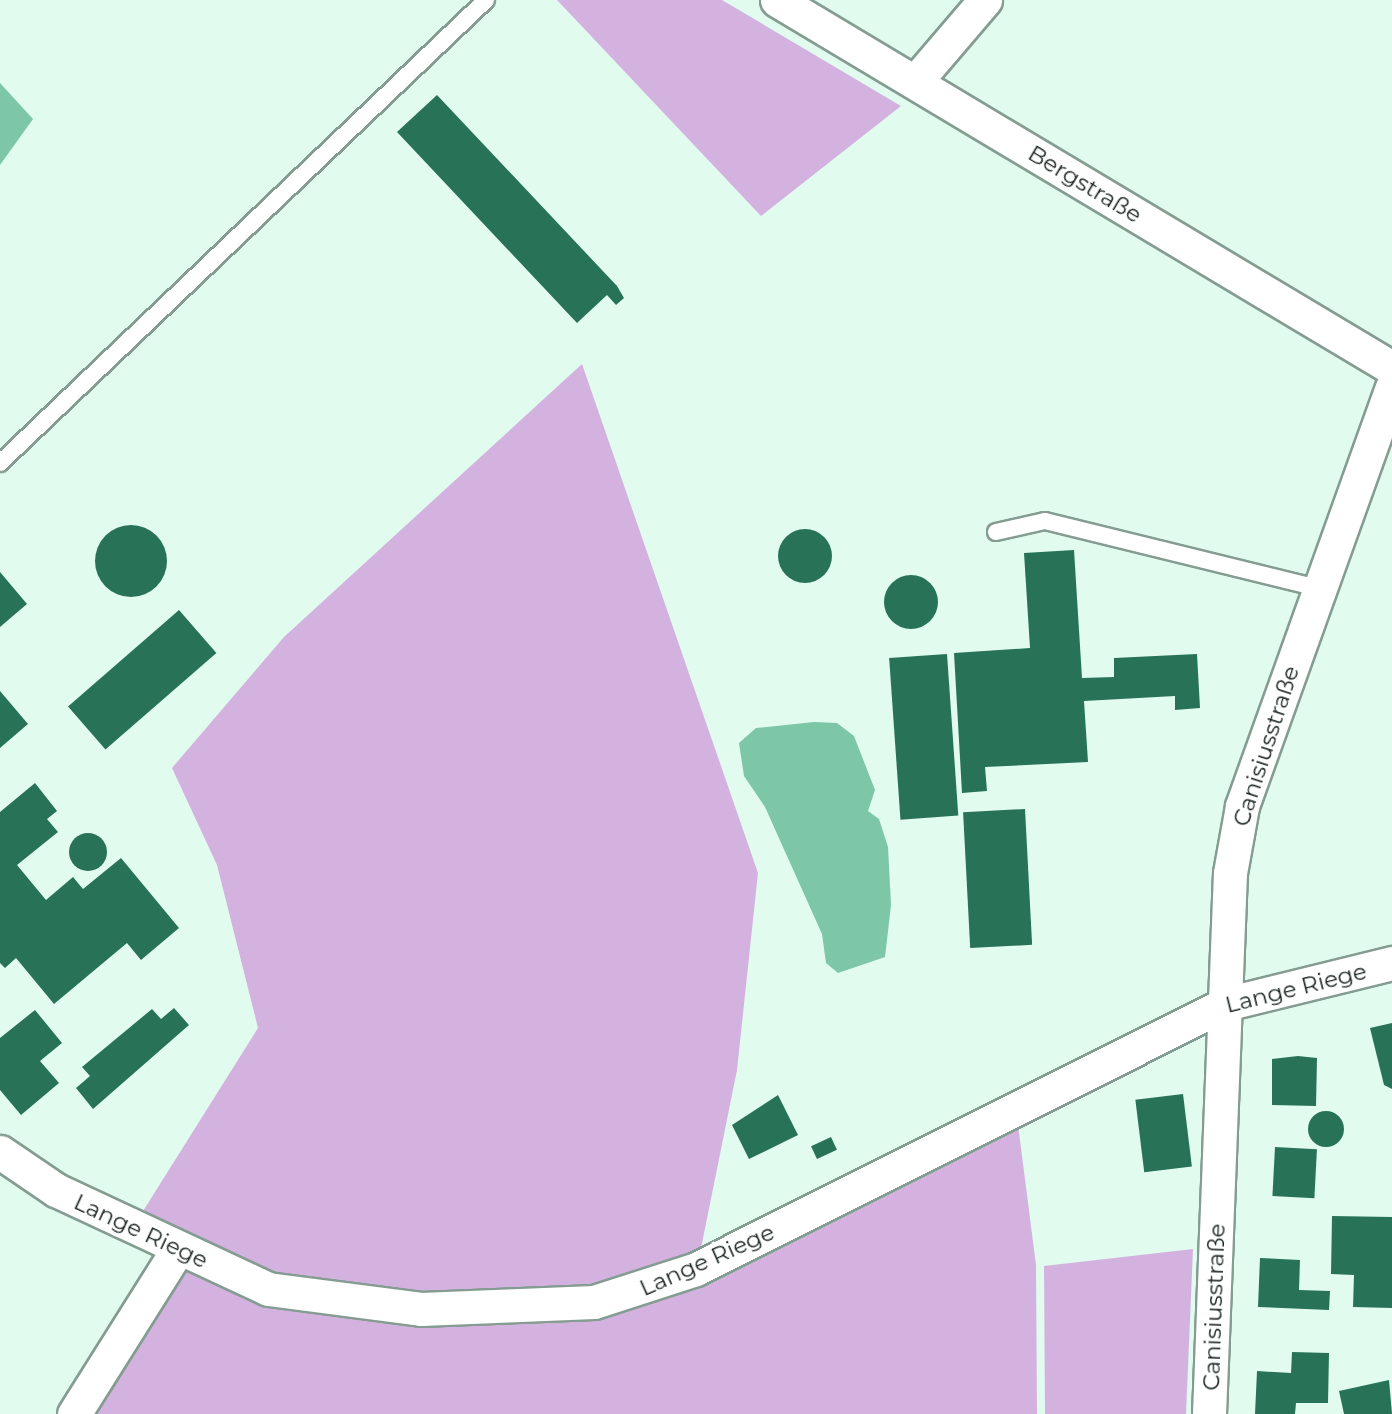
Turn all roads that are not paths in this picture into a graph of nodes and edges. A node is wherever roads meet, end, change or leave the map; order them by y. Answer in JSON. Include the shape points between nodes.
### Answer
{"nodes":[{"id":1,"x":486,"y":0,"type":"edge"},
{"id":2,"x":777,"y":0,"type":"edge"},
{"id":3,"x":985,"y":0,"type":"edge"},
{"id":4,"x":915,"y":82,"type":"junction"},
{"id":5,"x":1392,"y":368,"type":"edge"},
{"id":6,"x":1392,"y":388,"type":"edge"},
{"id":7,"x":0,"y":463,"type":"edge"},
{"id":8,"x":996,"y":532,"type":"dead end"},
{"id":9,"x":1318,"y":588,"type":"junction"},
{"id":10,"x":1392,"y":963,"type":"edge"},
{"id":11,"x":1225,"y":1004,"type":"junction"},
{"id":12,"x":0,"y":1152,"type":"edge"},
{"id":13,"x":178,"y":1249,"type":"junction"},
{"id":14,"x":74,"y":1414,"type":"edge"},
{"id":15,"x":1209,"y":1414,"type":"edge"}],
"edges":[{"from":1,"to":7,"type":"lane"},
{"from":2,"to":4,"type":"street","name":"Bergstraße"},
{"from":3,"to":4,"type":"street"},
{"from":4,"to":5,"type":"street","name":"Bergstraße"},
{"from":6,"to":9,"type":"street","name":"Canisiusstraße"},
{"from":8,"to":9,"type":"lane","via":[[1045,522]]},
{"from":9,"to":11,"type":"street","name":"Canisiusstraße","via":[[1241,806],[1230,873]]},
{"from":10,"to":11,"type":"street","name":"Lange Riege"},
{"from":11,"to":13,"type":"street","name":"Lange Riege","via":[[643,1292],[594,1303],[385,1306],[268,1289]]},
{"from":11,"to":15,"type":"street","name":"Canisiusstraße"},
{"from":12,"to":13,"type":"street","name":"Lange Riege","via":[[57,1190]]},
{"from":13,"to":14,"type":"street"}]}
